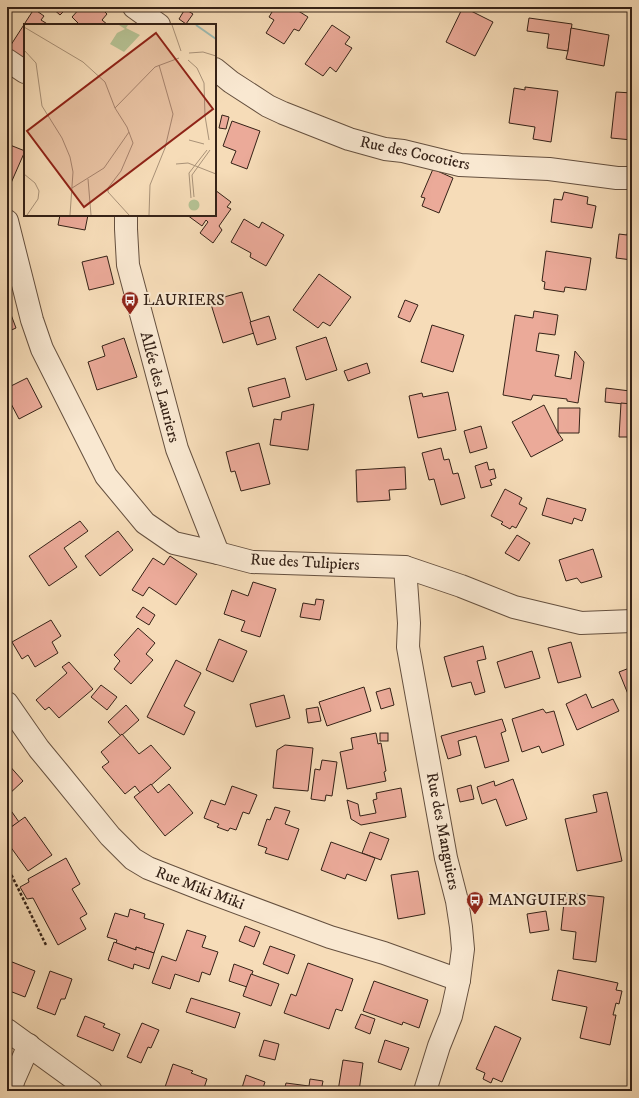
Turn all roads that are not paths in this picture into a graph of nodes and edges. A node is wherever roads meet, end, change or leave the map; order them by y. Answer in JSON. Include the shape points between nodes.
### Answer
{"nodes":[{"id":1,"x":7,"y":60,"type":"edge"},
{"id":2,"x":216,"y":70,"type":"edge"},
{"id":3,"x":24,"y":71,"type":"edge"},
{"id":4,"x":632,"y":178,"type":"edge"},
{"id":5,"x":126,"y":216,"type":"edge"},
{"id":6,"x":7,"y":221,"type":"edge"},
{"id":7,"x":218,"y":553,"type":"junction"},
{"id":8,"x":405,"y":567,"type":"junction"},
{"id":9,"x":632,"y":620,"type":"edge"},
{"id":10,"x":7,"y":703,"type":"edge"},
{"id":11,"x":459,"y":980,"type":"junction"},
{"id":12,"x":7,"y":1030,"type":"edge"},
{"id":13,"x":29,"y":1045,"type":"junction"},
{"id":14,"x":10,"y":1091,"type":"edge"},
{"id":15,"x":91,"y":1091,"type":"edge"},
{"id":16,"x":425,"y":1091,"type":"edge"}],
"edges":[{"from":1,"to":3,"type":"street"},
{"from":2,"to":4,"type":"street","name":"Rue des Cocotiers","via":[[262,102],[283,113],[349,139],[385,149],[460,165],[549,169]]},
{"from":5,"to":7,"type":"street","name":"Allée des Lauriers","via":[[128,265],[177,449]]},
{"from":6,"to":7,"type":"street","name":"Rue des Tulipiers","via":[[42,349],[106,476],[145,523],[174,543]]},
{"from":7,"to":8,"type":"street","name":"Rue des Tulipiers","via":[[252,562]]},
{"from":8,"to":9,"type":"street","name":"Rue des Tulipiers","via":[[514,607],[581,623]]},
{"from":8,"to":11,"type":"street","name":"Rue des Manguiers","via":[[408,647],[461,927],[463,949]]},
{"from":10,"to":11,"type":"street","name":"Rue Miki Miki","via":[[39,749],[110,836],[133,859],[148,868],[330,937]]},
{"from":11,"to":16,"type":"street","name":"Rue des Manguiers","via":[[451,1016]]},
{"from":12,"to":13,"type":"street"},
{"from":13,"to":14,"type":"street"},
{"from":13,"to":15,"type":"street"}]}
